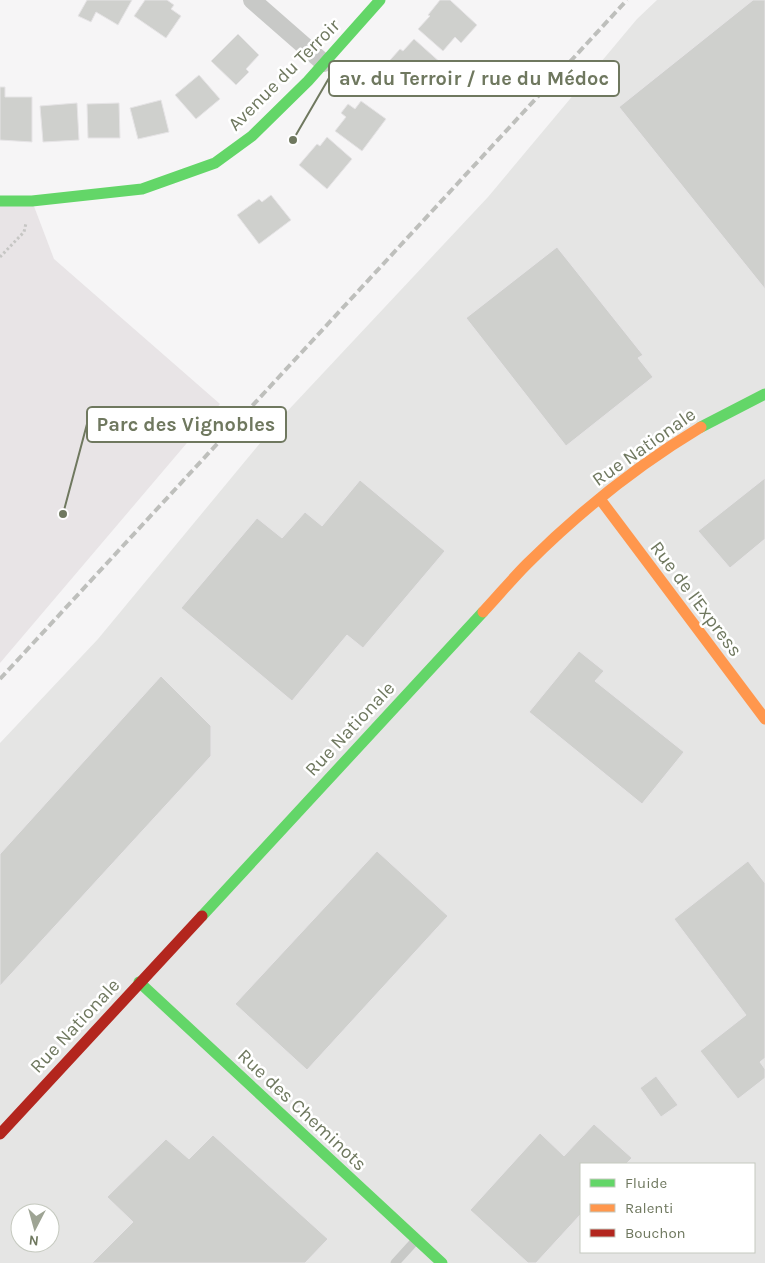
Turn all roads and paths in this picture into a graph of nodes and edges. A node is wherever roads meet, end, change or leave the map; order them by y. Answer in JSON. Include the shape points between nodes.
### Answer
{"nodes":[{"id":1,"x":252,"y":0,"type":"edge"},
{"id":2,"x":380,"y":0,"type":"edge"},
{"id":3,"x":324,"y":63,"type":"junction"},
{"id":4,"x":0,"y":201,"type":"edge"},
{"id":5,"x":32,"y":201,"type":"junction"},
{"id":6,"x":0,"y":256,"type":"edge"},
{"id":7,"x":765,"y":394,"type":"edge"},
{"id":8,"x":600,"y":499,"type":"junction"},
{"id":9,"x":765,"y":719,"type":"edge"},
{"id":10,"x":139,"y":982,"type":"junction"},
{"id":11,"x":0,"y":1134,"type":"edge"},
{"id":12,"x":417,"y":1239,"type":"junction"},
{"id":13,"x":395,"y":1263,"type":"edge"},
{"id":14,"x":442,"y":1263,"type":"edge"}],
"edges":[{"from":1,"to":3,"type":"street"},
{"from":2,"to":3,"type":"street","name":"Avenue du Terroir"},
{"from":3,"to":5,"type":"street","name":"Avenue du Terroir","via":[[252,136],[215,163],[142,189]]},
{"from":4,"to":5,"type":"street","name":"Avenue du Terroir"},
{"from":5,"to":6,"type":"path","via":[[24,232]]},
{"from":7,"to":8,"type":"street","name":"Rue Nationale","via":[[678,442]]},
{"from":8,"to":9,"type":"street","name":"Rue de l'Express"},
{"from":8,"to":10,"type":"street","name":"Rue Nationale","via":[[527,564]]},
{"from":10,"to":11,"type":"street","name":"Rue Nationale"},
{"from":10,"to":12,"type":"street","name":"Rue des Cheminots"},
{"from":12,"to":13,"type":"lane"},
{"from":12,"to":14,"type":"street","name":"Rue des Cheminots"}]}
